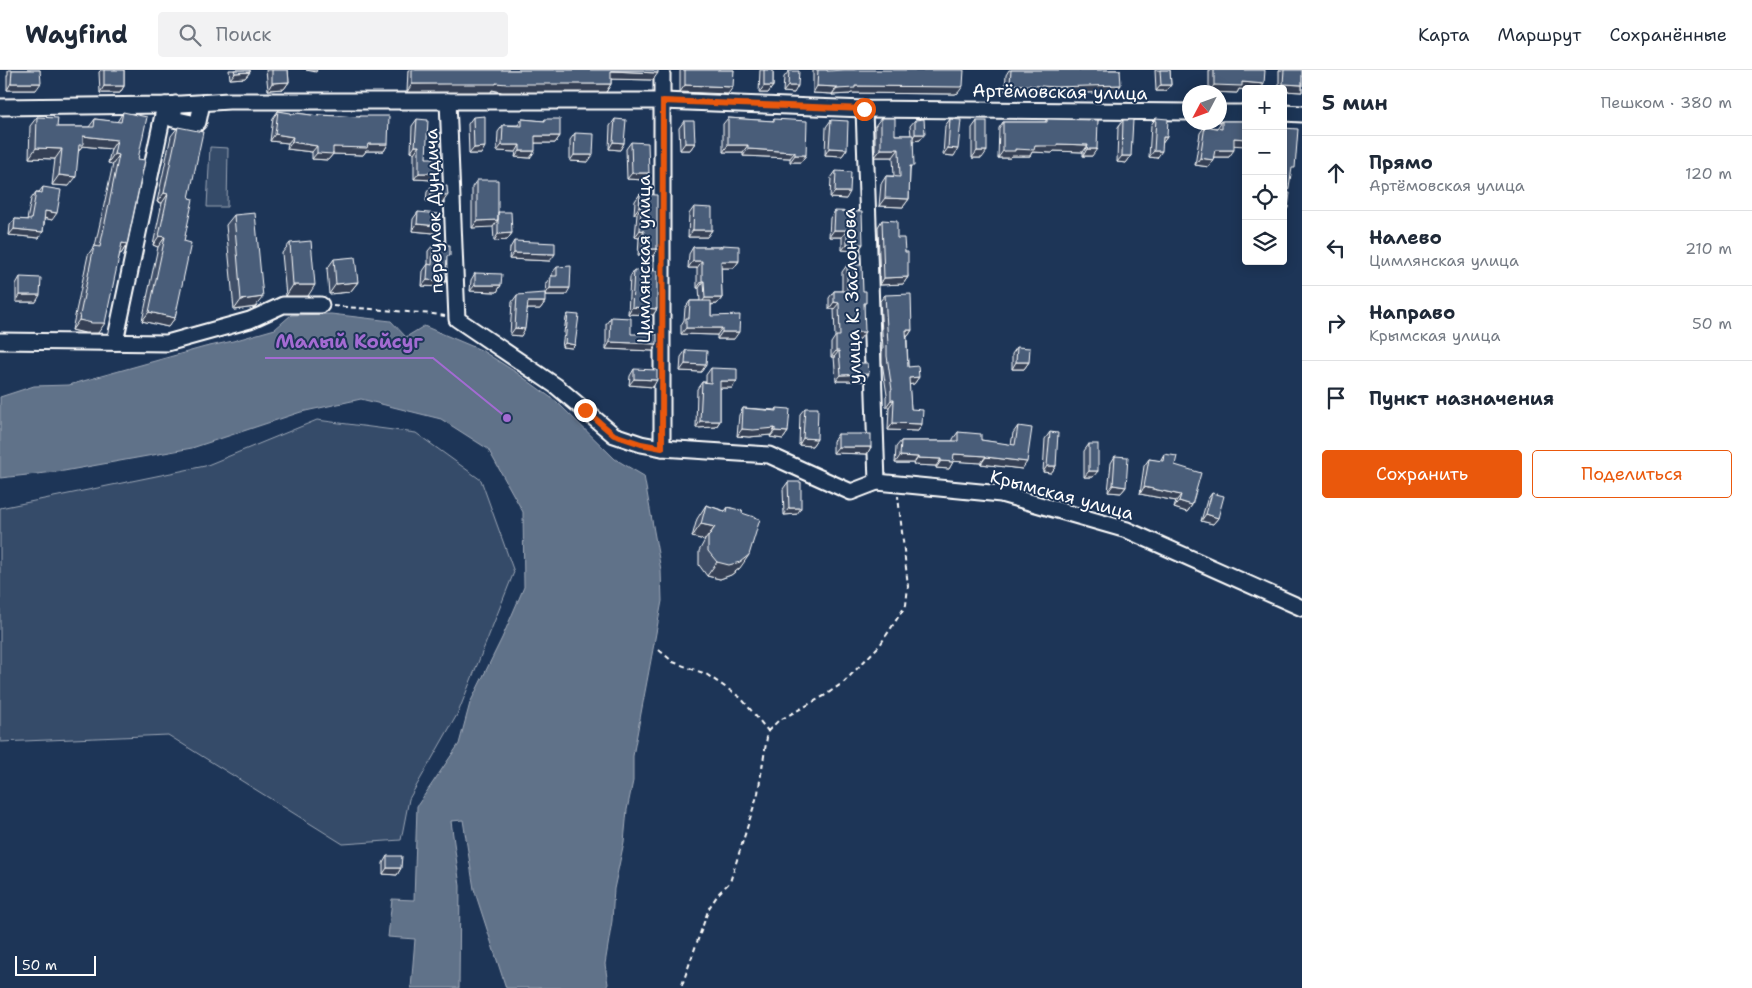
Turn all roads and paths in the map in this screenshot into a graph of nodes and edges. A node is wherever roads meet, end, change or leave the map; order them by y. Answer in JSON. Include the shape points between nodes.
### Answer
{"nodes":[{"id":1,"x":662,"y":70,"type":"edge"},
{"id":2,"x":448,"y":101,"type":"junction"},
{"id":3,"x":663,"y":101,"type":"junction"},
{"id":4,"x":202,"y":103,"type":"junction"},
{"id":5,"x":170,"y":104,"type":"junction"},
{"id":6,"x":0,"y":107,"type":"edge"},
{"id":7,"x":864,"y":109,"type":"junction"},
{"id":8,"x":1182,"y":112,"type":"edge"},
{"id":9,"x":1227,"y":113,"type":"edge"},
{"id":10,"x":1242,"y":113,"type":"edge"},
{"id":11,"x":1287,"y":113,"type":"edge"},
{"id":12,"x":1302,"y":114,"type":"edge"},
{"id":13,"x":321,"y":305,"type":"joint"},
{"id":14,"x":457,"y":319,"type":"junction"},
{"id":15,"x":0,"y":340,"type":"edge"},
{"id":16,"x":115,"y":342,"type":"junction"},
{"id":17,"x":662,"y":448,"type":"junction"},
{"id":18,"x":877,"y":482,"type":"junction"},
{"id":19,"x":897,"y":484,"type":"junction"},
{"id":20,"x":1302,"y":608,"type":"edge"},
{"id":21,"x":659,"y":650,"type":"dead end"},
{"id":22,"x":768,"y":731,"type":"junction"},
{"id":23,"x":681,"y":988,"type":"edge"}],
"edges":[{"from":1,"to":3,"type":"street","name":"Цимлянская улица"},
{"from":2,"to":3,"type":"street","name":"Артёмовская улица"},
{"from":2,"to":4,"type":"street","name":"Артёмовская улица"},
{"from":2,"to":14,"type":"street","name":"переулок Дундича"},
{"from":3,"to":7,"type":"street","name":"Артёмовская улица"},
{"from":3,"to":17,"type":"street","name":"Цимлянская улица"},
{"from":4,"to":5,"type":"street","name":"Артёмовская улица"},
{"from":4,"to":5,"type":"street","via":[[196,124],[173,118]]},
{"from":5,"to":6,"type":"street","name":"Артёмовская улица"},
{"from":5,"to":16,"type":"street"},
{"from":7,"to":8,"type":"street","name":"Артёмовская улица"},
{"from":7,"to":18,"type":"street","name":"улица К. Заслонова"},
{"from":9,"to":10,"type":"street"},
{"from":11,"to":12,"type":"street"},
{"from":13,"to":14,"type":"path","via":[[433,314]]},
{"from":13,"to":16,"type":"street","via":[[283,305],[250,320],[167,343]]},
{"from":14,"to":17,"type":"street","name":"Крымская улица","via":[[556,386],[614,435]]},
{"from":15,"to":16,"type":"street"},
{"from":17,"to":18,"type":"street","name":"Крымская улица","via":[[769,456],[851,492]]},
{"from":18,"to":19,"type":"street","name":"Крымская улица"},
{"from":19,"to":20,"type":"street","name":"Крымская улица","via":[[1001,494],[1127,530]]},
{"from":19,"to":22,"type":"path","via":[[908,586],[906,605],[880,645],[844,682],[778,721]]},
{"from":21,"to":22,"type":"path","via":[[673,662],[706,674],[741,698]]},
{"from":22,"to":23,"type":"path","via":[[758,793],[730,882],[709,908]]}]}
